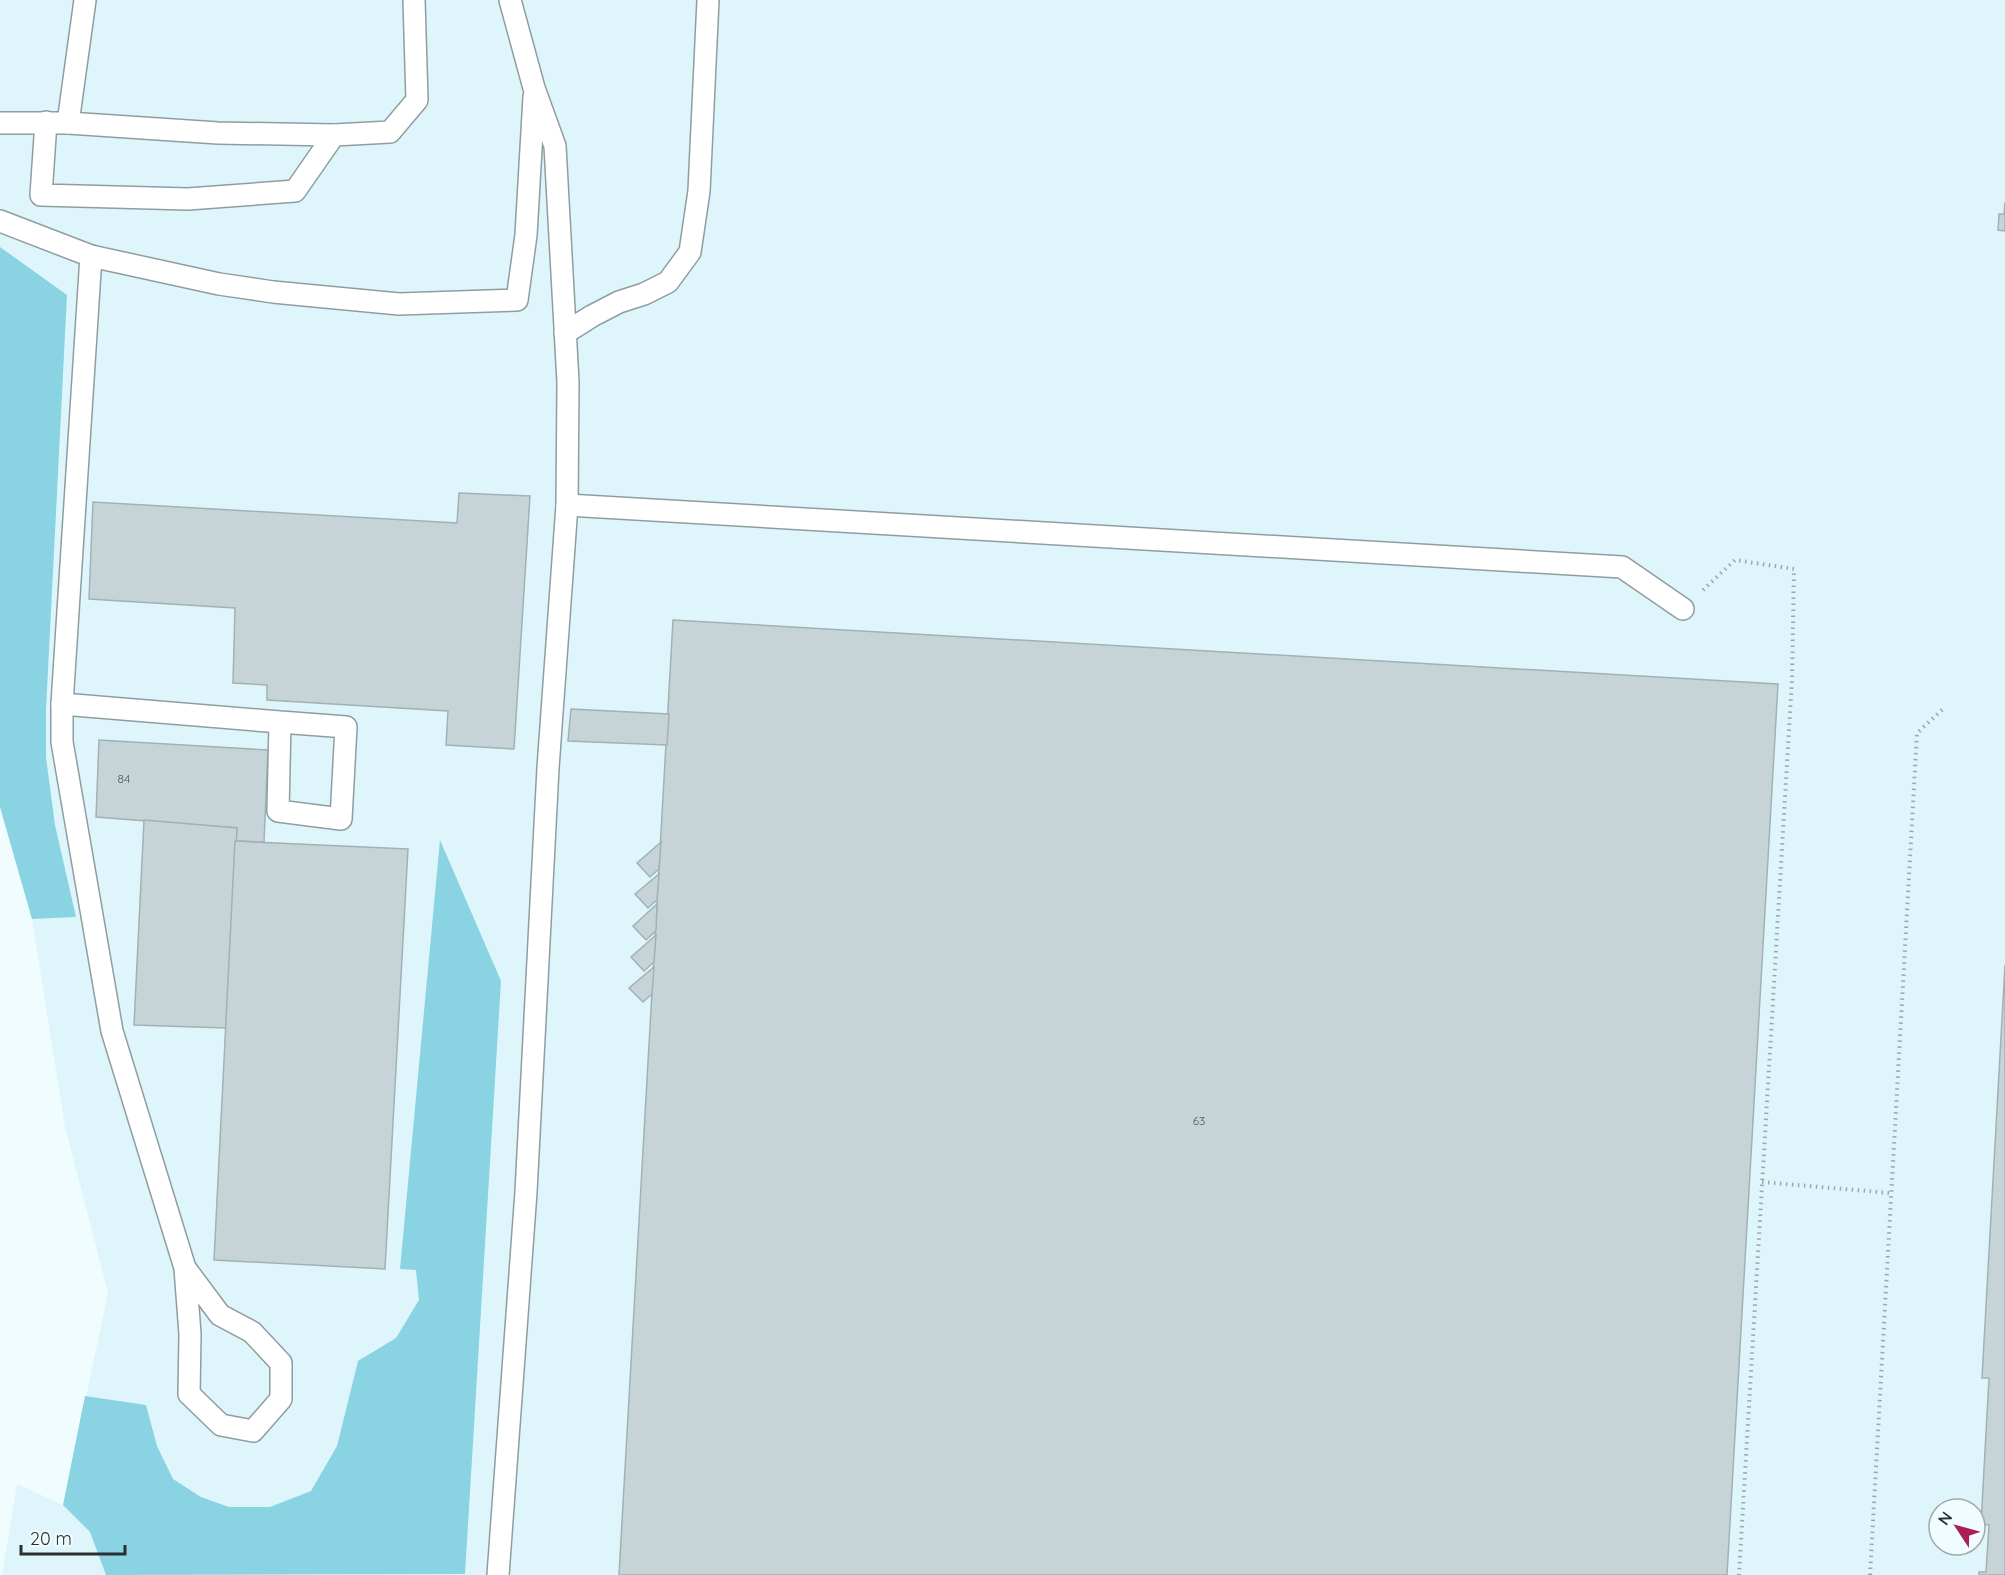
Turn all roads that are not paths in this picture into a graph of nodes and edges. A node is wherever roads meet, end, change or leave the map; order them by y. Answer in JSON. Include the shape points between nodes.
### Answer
{"nodes":[{"id":1,"x":85,"y":0,"type":"edge"},
{"id":2,"x":414,"y":0,"type":"edge"},
{"id":3,"x":510,"y":0,"type":"edge"},
{"id":4,"x":708,"y":0,"type":"edge"},
{"id":5,"x":534,"y":88,"type":"junction"},
{"id":6,"x":45,"y":122,"type":"junction"},
{"id":7,"x":0,"y":123,"type":"edge"},
{"id":8,"x":68,"y":123,"type":"junction"},
{"id":9,"x":334,"y":135,"type":"junction"},
{"id":10,"x":0,"y":221,"type":"edge"},
{"id":11,"x":91,"y":256,"type":"junction"},
{"id":12,"x":566,"y":333,"type":"junction"},
{"id":13,"x":567,"y":505,"type":"junction"},
{"id":14,"x":1683,"y":609,"type":"road end"},
{"id":15,"x":62,"y":704,"type":"junction"},
{"id":16,"x":279,"y":722,"type":"junction"},
{"id":17,"x":185,"y":1268,"type":"junction"},
{"id":18,"x":498,"y":1575,"type":"edge"}],
"edges":[{"from":1,"to":8,"type":"lane"},
{"from":2,"to":9,"type":"lane","via":[[417,100],[390,132]]},
{"from":3,"to":5,"type":"lane"},
{"from":4,"to":12,"type":"lane","via":[[699,191],[690,252],[668,282],[619,302]]},
{"from":5,"to":11,"type":"lane","via":[[526,235],[517,300],[399,304],[338,299],[219,284]]},
{"from":5,"to":12,"type":"lane","via":[[555,146]]},
{"from":6,"to":7,"type":"lane"},
{"from":6,"to":8,"type":"lane"},
{"from":6,"to":9,"type":"lane","via":[[41,195],[188,199],[295,190]]},
{"from":8,"to":9,"type":"lane","via":[[218,133]]},
{"from":10,"to":11,"type":"lane"},
{"from":11,"to":15,"type":"lane"},
{"from":12,"to":13,"type":"lane"},
{"from":13,"to":14,"type":"lane","via":[[1622,567]]},
{"from":13,"to":18,"type":"lane","via":[[548,768],[526,1192]]},
{"from":15,"to":16,"type":"lane"},
{"from":15,"to":17,"type":"lane","via":[[62,742],[112,1031]]},
{"from":16,"to":16,"type":"lane","via":[[278,812],[341,819],[346,727]]},
{"from":17,"to":17,"type":"lane","via":[[189,1394],[221,1425],[253,1431],[281,1399],[281,1363],[252,1332],[220,1315]]}]}
